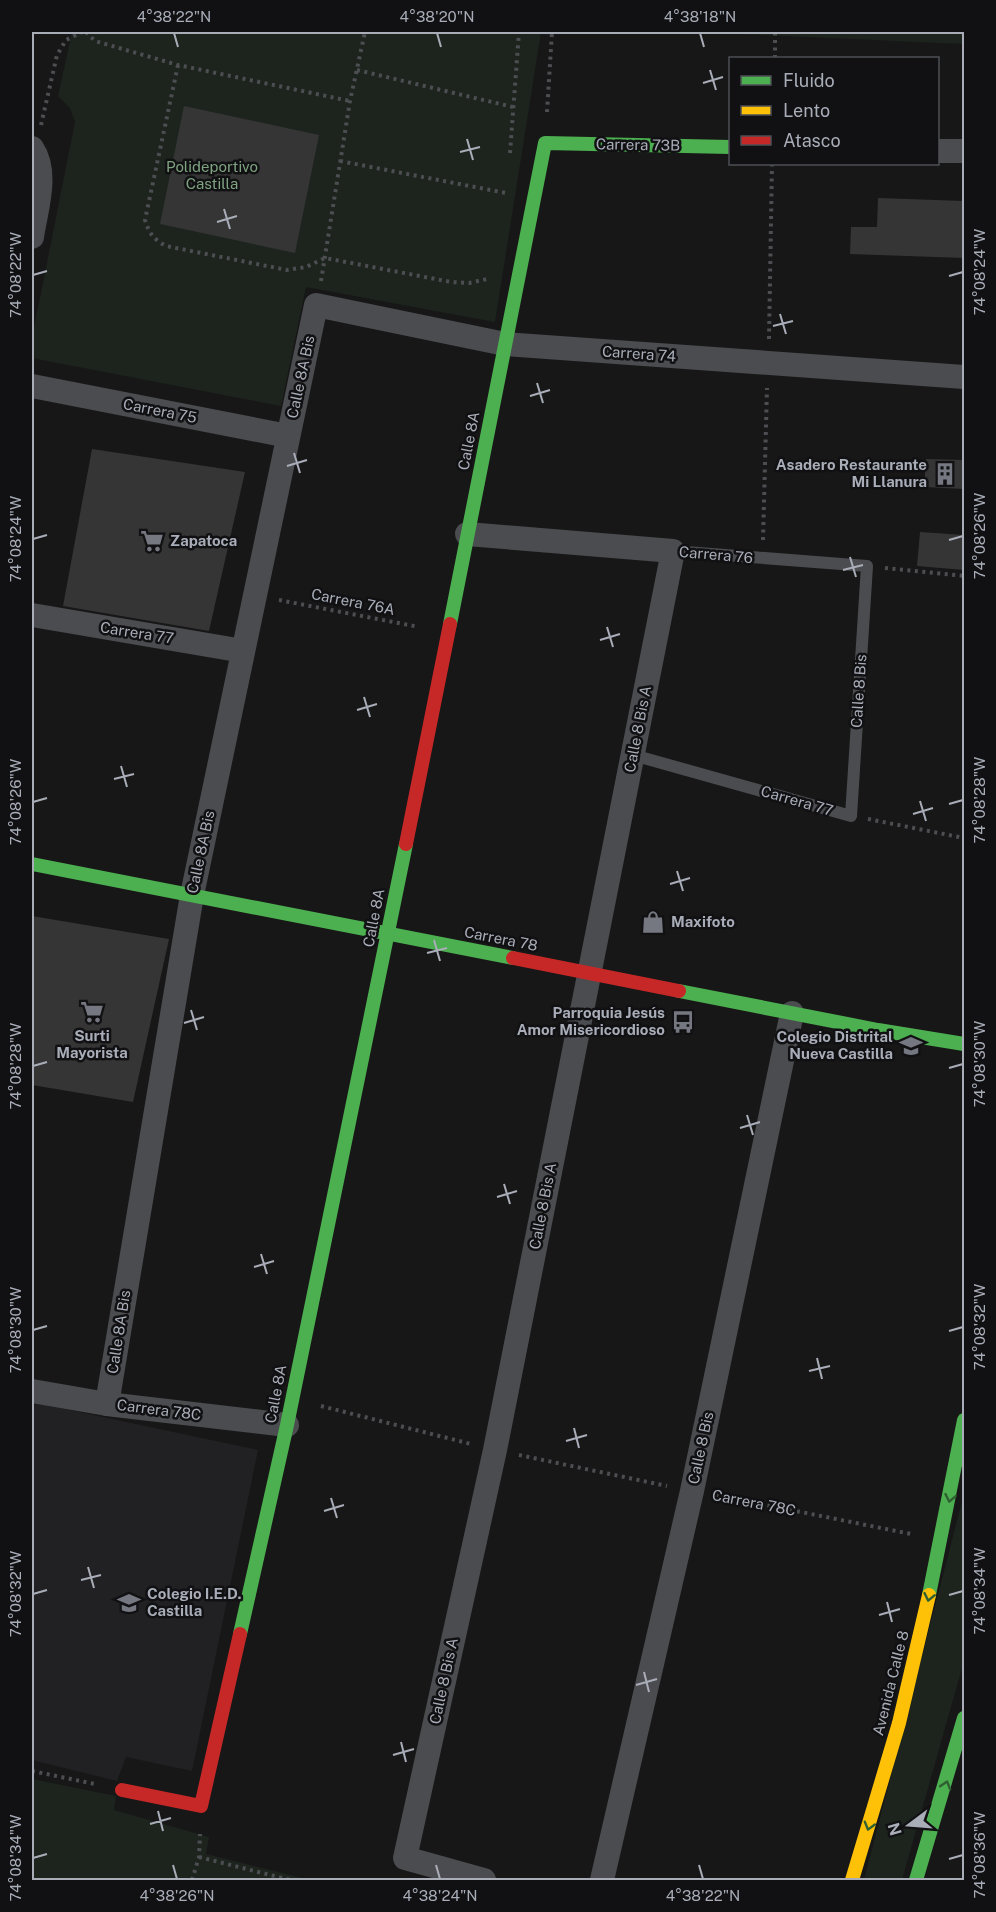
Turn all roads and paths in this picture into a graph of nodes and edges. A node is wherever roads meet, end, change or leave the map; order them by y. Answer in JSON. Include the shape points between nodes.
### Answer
{"nodes":[{"id":1,"x":84,"y":32,"type":"edge"},
{"id":2,"x":365,"y":32,"type":"edge"},
{"id":3,"x":519,"y":32,"type":"edge"},
{"id":4,"x":552,"y":32,"type":"edge"},
{"id":5,"x":775,"y":32,"type":"edge"},
{"id":6,"x":775,"y":57,"type":"edge"},
{"id":7,"x":178,"y":65,"type":"junction"},
{"id":8,"x":357,"y":70,"type":"junction"},
{"id":9,"x":351,"y":101,"type":"junction"},
{"id":10,"x":513,"y":107,"type":"junction"},
{"id":11,"x":545,"y":143,"type":"junction"},
{"id":12,"x":729,"y":147,"type":"edge"},
{"id":13,"x":33,"y":151,"type":"edge"},
{"id":14,"x":939,"y":151,"type":"edge"},
{"id":15,"x":964,"y":151,"type":"edge"},
{"id":16,"x":340,"y":161,"type":"junction"},
{"id":17,"x":509,"y":161,"type":"dead end"},
{"id":18,"x":507,"y":183,"type":"dead end"},
{"id":19,"x":507,"y":193,"type":"junction"},
{"id":20,"x":506,"y":204,"type":"dead end"},
{"id":21,"x":32,"y":237,"type":"edge"},
{"id":22,"x":325,"y":258,"type":"junction"},
{"id":23,"x":488,"y":279,"type":"dead end"},
{"id":24,"x":316,"y":305,"type":"junction"},
{"id":25,"x":505,"y":344,"type":"junction"},
{"id":26,"x":964,"y":377,"type":"edge"},
{"id":27,"x":32,"y":386,"type":"edge"},
{"id":28,"x":288,"y":436,"type":"junction"},
{"id":29,"x":467,"y":534,"type":"junction"},
{"id":30,"x":673,"y":551,"type":"junction"},
{"id":31,"x":867,"y":566,"type":"junction"},
{"id":32,"x":964,"y":576,"type":"edge"},
{"id":33,"x":255,"y":596,"type":"junction"},
{"id":34,"x":32,"y":615,"type":"edge"},
{"id":35,"x":447,"y":632,"type":"junction"},
{"id":36,"x":243,"y":651,"type":"junction"},
{"id":37,"x":633,"y":755,"type":"junction"},
{"id":38,"x":851,"y":816,"type":"junction"},
{"id":39,"x":964,"y":838,"type":"edge"},
{"id":40,"x":32,"y":864,"type":"edge"},
{"id":41,"x":192,"y":895,"type":"junction"},
{"id":42,"x":388,"y":934,"type":"junction"},
{"id":43,"x":589,"y":973,"type":"junction"},
{"id":44,"x":792,"y":1013,"type":"junction"},
{"id":45,"x":964,"y":1044,"type":"edge"},
{"id":46,"x":32,"y":1391,"type":"edge"},
{"id":47,"x":291,"y":1398,"type":"junction"},
{"id":48,"x":107,"y":1404,"type":"junction"},
{"id":49,"x":964,"y":1420,"type":"edge"},
{"id":50,"x":287,"y":1425,"type":"junction"},
{"id":51,"x":495,"y":1450,"type":"junction"},
{"id":52,"x":692,"y":1491,"type":"junction"},
{"id":53,"x":942,"y":1540,"type":"junction"},
{"id":54,"x":964,"y":1718,"type":"edge"},
{"id":55,"x":32,"y":1771,"type":"edge"},
{"id":56,"x":123,"y":1790,"type":"joint"},
{"id":57,"x":201,"y":1806,"type":"junction"},
{"id":58,"x":199,"y":1857,"type":"junction"},
{"id":59,"x":192,"y":1881,"type":"edge"},
{"id":60,"x":290,"y":1881,"type":"edge"},
{"id":61,"x":484,"y":1881,"type":"edge"},
{"id":62,"x":602,"y":1881,"type":"edge"},
{"id":63,"x":852,"y":1881,"type":"edge"},
{"id":64,"x":916,"y":1881,"type":"edge"}],
"edges":[{"from":1,"to":7,"type":"path","via":[[95,41]]},
{"from":1,"to":13,"type":"path","via":[[66,40],[57,56]]},
{"from":2,"to":8,"type":"path"},
{"from":3,"to":10,"type":"path"},
{"from":4,"to":11,"type":"path"},
{"from":5,"to":6,"type":"path"},
{"from":7,"to":9,"type":"path"},
{"from":7,"to":22,"type":"path","via":[[145,220],[149,233],[166,246],[287,270]]},
{"from":8,"to":9,"type":"path"},
{"from":8,"to":10,"type":"path"},
{"from":9,"to":16,"type":"path"},
{"from":10,"to":17,"type":"path"},
{"from":11,"to":12,"type":"street","name":"Carrera 73B"},
{"from":11,"to":25,"type":"street","name":"Calle 8A"},
{"from":13,"to":21,"type":"street","via":[[41,173]]},
{"from":14,"to":15,"type":"street"},
{"from":16,"to":19,"type":"path"},
{"from":16,"to":22,"type":"path"},
{"from":18,"to":19,"type":"path"},
{"from":19,"to":20,"type":"path"},
{"from":22,"to":23,"type":"path","via":[[451,282],[469,284]]},
{"from":22,"to":24,"type":"path"},
{"from":24,"to":25,"type":"street","name":"Carrera 74"},
{"from":24,"to":28,"type":"street","name":"Calle 8A Bis"},
{"from":25,"to":26,"type":"street","name":"Carrera 74"},
{"from":25,"to":29,"type":"street","name":"Calle 8A"},
{"from":27,"to":28,"type":"street","name":"Carrera 75"},
{"from":28,"to":33,"type":"street","name":"Calle 8A Bis"},
{"from":29,"to":30,"type":"street","name":"Carrera 76"},
{"from":29,"to":35,"type":"street","name":"Calle 8A"},
{"from":30,"to":31,"type":"lane","name":"Carrera 76"},
{"from":30,"to":37,"type":"street","name":"Calle 8 Bis A"},
{"from":31,"to":32,"type":"path"},
{"from":31,"to":38,"type":"lane","name":"Calle 8 Bis"},
{"from":33,"to":35,"type":"path","name":"Carrera 76A"},
{"from":33,"to":36,"type":"street","name":"Calle 8A Bis"},
{"from":34,"to":36,"type":"street","name":"Carrera 77"},
{"from":35,"to":42,"type":"street","name":"Calle 8A"},
{"from":36,"to":41,"type":"street","name":"Calle 8A Bis"},
{"from":37,"to":38,"type":"lane","name":"Carrera 77"},
{"from":37,"to":43,"type":"street","name":"Calle 8 Bis A"},
{"from":38,"to":39,"type":"path","name":"Carrera 77"},
{"from":40,"to":41,"type":"street","name":"Carrera 78"},
{"from":41,"to":42,"type":"street","name":"Carrera 78"},
{"from":41,"to":48,"type":"street","name":"Calle 8A Bis"},
{"from":42,"to":43,"type":"street","name":"Carrera 78"},
{"from":42,"to":47,"type":"street","name":"Calle 8A"},
{"from":43,"to":44,"type":"street","name":"Carrera 78"},
{"from":43,"to":51,"type":"street","name":"Calle 8 Bis A"},
{"from":44,"to":45,"type":"street","name":"Carrera 78"},
{"from":44,"to":52,"type":"street","name":"Calle 8 Bis"},
{"from":46,"to":48,"type":"street","name":"Carrera 78C"},
{"from":47,"to":50,"type":"street","name":"Calle 8A"},
{"from":47,"to":51,"type":"path","name":"Carrera 78C"},
{"from":48,"to":50,"type":"street","name":"Carrera 78C"},
{"from":49,"to":53,"type":"street","name":"Avenida Calle 8","one_way":true},
{"from":50,"to":57,"type":"street","name":"Calle 8A"},
{"from":51,"to":52,"type":"path","name":"Carrera 78C"},
{"from":51,"to":61,"type":"street","name":"Calle 8 Bis A","via":[[405,1858]]},
{"from":52,"to":53,"type":"path","name":"Carrera 78C"},
{"from":52,"to":62,"type":"street","name":"Calle 8 Bis"},
{"from":53,"to":63,"type":"street","name":"Avenida Calle 8","one_way":true,"via":[[899,1723]]},
{"from":64,"to":54,"type":"street","one_way":true},
{"from":55,"to":56,"type":"path"},
{"from":56,"to":57,"type":"street"},
{"from":57,"to":58,"type":"path"},
{"from":58,"to":59,"type":"path"},
{"from":58,"to":60,"type":"path"}]}
